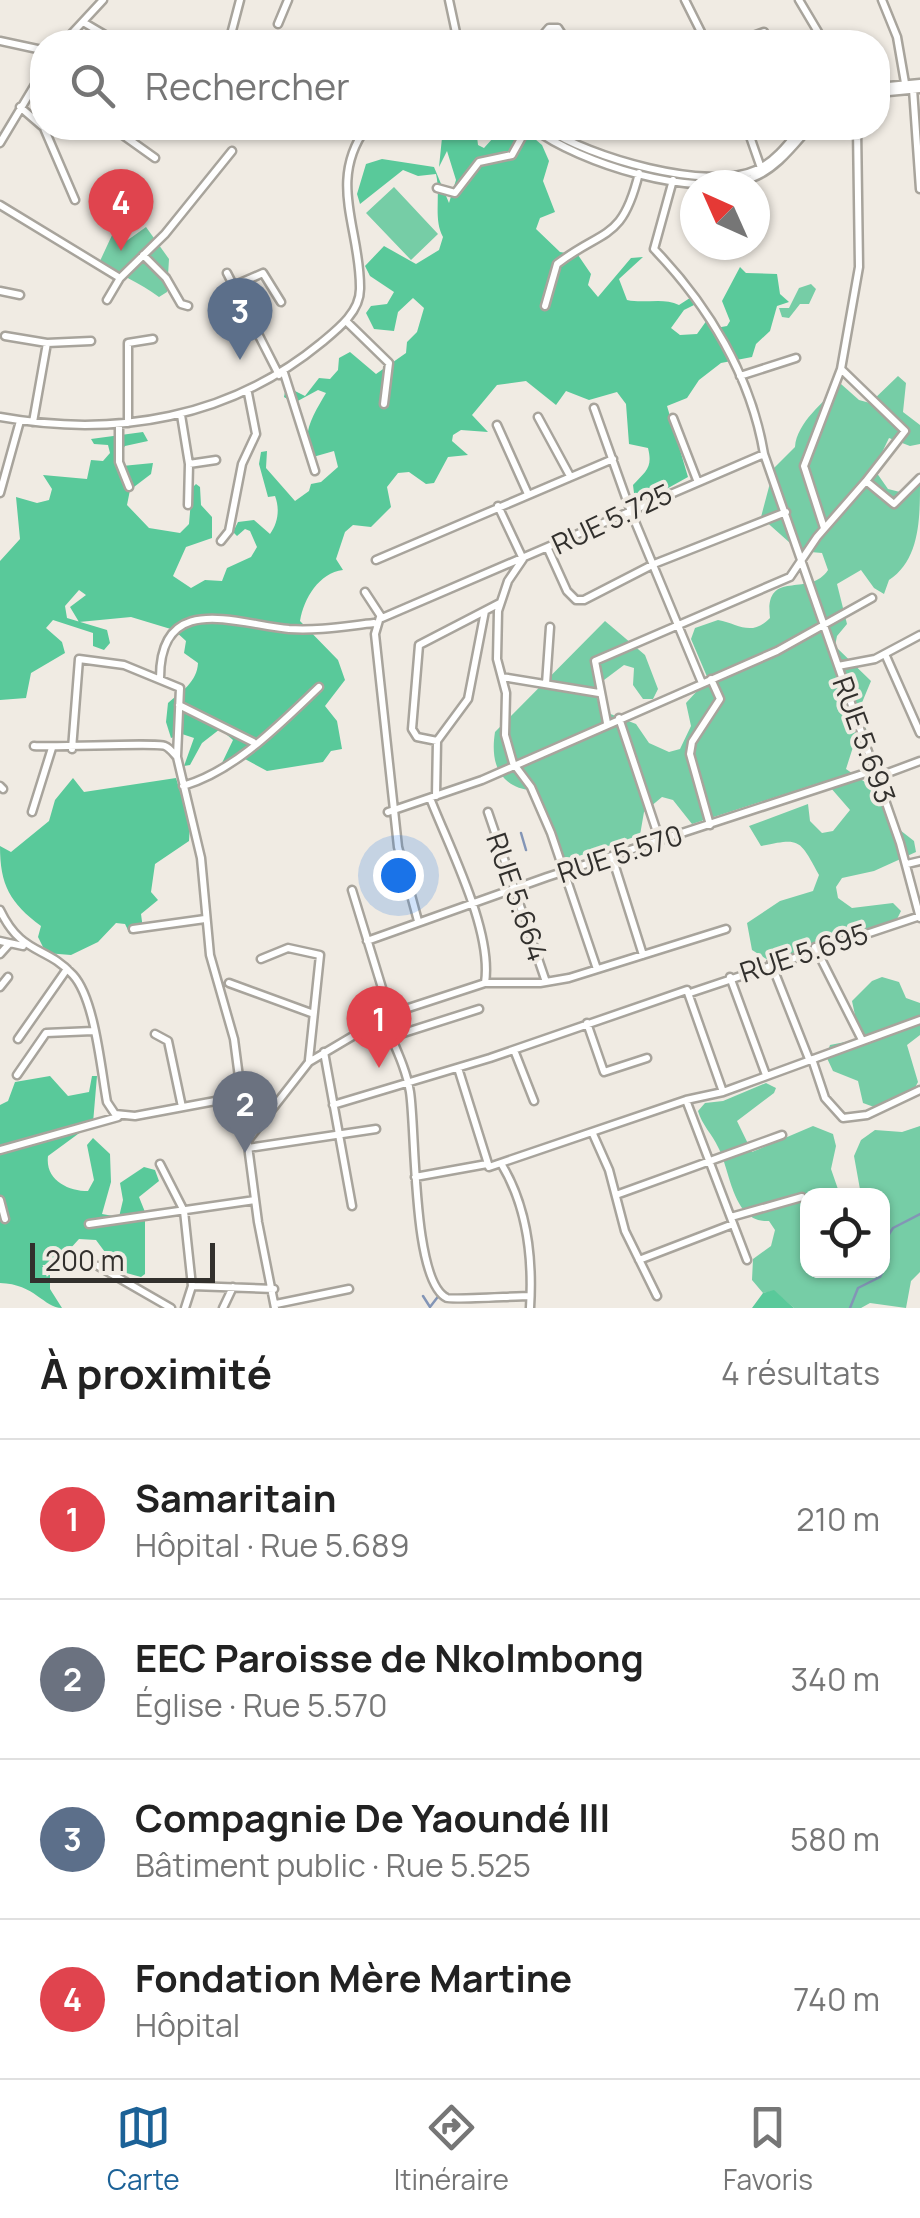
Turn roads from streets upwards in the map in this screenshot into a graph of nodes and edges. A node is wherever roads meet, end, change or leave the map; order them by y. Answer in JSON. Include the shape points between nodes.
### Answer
{"nodes":[{"id":1,"x":104,"y":0,"type":"edge"},
{"id":2,"x":240,"y":0,"type":"edge"},
{"id":3,"x":288,"y":0,"type":"edge"},
{"id":4,"x":448,"y":0,"type":"edge"},
{"id":5,"x":685,"y":0,"type":"edge"},
{"id":6,"x":799,"y":0,"type":"edge"},
{"id":7,"x":882,"y":0,"type":"edge"},
{"id":8,"x":83,"y":22,"type":"junction"},
{"id":9,"x":278,"y":24,"type":"dead end"},
{"id":10,"x":75,"y":30,"type":"edge"},
{"id":11,"x":96,"y":30,"type":"edge"},
{"id":12,"x":232,"y":30,"type":"edge"},
{"id":13,"x":455,"y":30,"type":"edge"},
{"id":14,"x":700,"y":30,"type":"edge"},
{"id":15,"x":817,"y":30,"type":"edge"},
{"id":16,"x":0,"y":41,"type":"edge"},
{"id":17,"x":30,"y":47,"type":"edge"},
{"id":18,"x":904,"y":83,"type":"junction"},
{"id":19,"x":890,"y":87,"type":"edge"},
{"id":20,"x":918,"y":87,"type":"edge"},
{"id":21,"x":890,"y":89,"type":"edge"},
{"id":22,"x":30,"y":92,"type":"edge"},
{"id":23,"x":20,"y":107,"type":"junction"},
{"id":24,"x":30,"y":116,"type":"edge"},
{"id":25,"x":4,"y":128,"type":"edge"},
{"id":26,"x":49,"y":140,"type":"edge"},
{"id":27,"x":130,"y":140,"type":"edge"},
{"id":28,"x":359,"y":140,"type":"edge"},
{"id":29,"x":522,"y":140,"type":"edge"},
{"id":30,"x":552,"y":140,"type":"edge"},
{"id":31,"x":570,"y":140,"type":"edge"},
{"id":32,"x":750,"y":140,"type":"edge"},
{"id":33,"x":790,"y":140,"type":"edge"},
{"id":34,"x":798,"y":140,"type":"edge"},
{"id":35,"x":856,"y":140,"type":"edge"},
{"id":36,"x":0,"y":142,"type":"edge"},
{"id":37,"x":232,"y":151,"type":"dead end"},
{"id":38,"x":156,"y":158,"type":"dead end"},
{"id":39,"x":761,"y":168,"type":"junction"},
{"id":40,"x":638,"y":172,"type":"junction"},
{"id":41,"x":672,"y":180,"type":"junction"},
{"id":42,"x":437,"y":188,"type":"dead end"},
{"id":43,"x":920,"y":189,"type":"edge"},
{"id":44,"x":75,"y":200,"type":"dead end"},
{"id":45,"x":0,"y":204,"type":"edge"},
{"id":46,"x":142,"y":255,"type":"junction"},
{"id":47,"x":227,"y":273,"type":"dead end"},
{"id":48,"x":120,"y":278,"type":"junction"},
{"id":49,"x":233,"y":286,"type":"junction"},
{"id":50,"x":0,"y":291,"type":"edge"},
{"id":51,"x":20,"y":294,"type":"dead end"},
{"id":52,"x":108,"y":300,"type":"dead end"},
{"id":53,"x":281,"y":302,"type":"dead end"},
{"id":54,"x":188,"y":306,"type":"dead end"},
{"id":55,"x":545,"y":306,"type":"dead end"},
{"id":56,"x":346,"y":321,"type":"junction"},
{"id":57,"x":5,"y":336,"type":"dead end"},
{"id":58,"x":152,"y":339,"type":"dead end"},
{"id":59,"x":92,"y":341,"type":"dead end"},
{"id":60,"x":47,"y":343,"type":"junction"},
{"id":61,"x":796,"y":358,"type":"dead end"},
{"id":62,"x":841,"y":369,"type":"junction"},
{"id":63,"x":282,"y":374,"type":"junction"},
{"id":64,"x":740,"y":376,"type":"junction"},
{"id":65,"x":248,"y":393,"type":"junction"},
{"id":66,"x":384,"y":404,"type":"dead end"},
{"id":67,"x":594,"y":408,"type":"dead end"},
{"id":68,"x":181,"y":415,"type":"junction"},
{"id":69,"x":0,"y":417,"type":"edge"},
{"id":70,"x":538,"y":417,"type":"dead end"},
{"id":71,"x":673,"y":418,"type":"dead end"},
{"id":72,"x":20,"y":421,"type":"junction"},
{"id":73,"x":34,"y":422,"type":"junction"},
{"id":74,"x":124,"y":423,"type":"junction"},
{"id":75,"x":496,"y":425,"type":"dead end"},
{"id":76,"x":764,"y":454,"type":"junction"},
{"id":77,"x":613,"y":459,"type":"junction"},
{"id":78,"x":216,"y":460,"type":"dead end"},
{"id":79,"x":189,"y":464,"type":"junction"},
{"id":80,"x":316,"y":470,"type":"dead end"},
{"id":81,"x":570,"y":476,"type":"junction"},
{"id":82,"x":920,"y":478,"type":"edge"},
{"id":83,"x":697,"y":480,"type":"junction"},
{"id":84,"x":866,"y":481,"type":"junction"},
{"id":85,"x":129,"y":487,"type":"dead end"},
{"id":86,"x":0,"y":493,"type":"edge"},
{"id":87,"x":528,"y":494,"type":"junction"},
{"id":88,"x":188,"y":505,"type":"dead end"},
{"id":89,"x":498,"y":506,"type":"junction"},
{"id":90,"x":631,"y":512,"type":"junction"},
{"id":91,"x":786,"y":512,"type":"junction"},
{"id":92,"x":824,"y":529,"type":"junction"},
{"id":93,"x":221,"y":542,"type":"dead end"},
{"id":94,"x":548,"y":549,"type":"junction"},
{"id":95,"x":523,"y":559,"type":"junction"},
{"id":96,"x":376,"y":560,"type":"dead end"},
{"id":97,"x":804,"y":563,"type":"junction"},
{"id":98,"x":654,"y":564,"type":"junction"},
{"id":99,"x":503,"y":568,"type":"junction"},
{"id":100,"x":508,"y":581,"type":"junction"},
{"id":101,"x":365,"y":592,"type":"dead end"},
{"id":102,"x":872,"y":598,"type":"dead end"},
{"id":103,"x":500,"y":603,"type":"junction"},
{"id":104,"x":484,"y":611,"type":"junction"},
{"id":105,"x":377,"y":620,"type":"junction"},
{"id":106,"x":679,"y":624,"type":"junction"},
{"id":107,"x":550,"y":627,"type":"dead end"},
{"id":108,"x":824,"y":628,"type":"junction"},
{"id":109,"x":920,"y":636,"type":"edge"},
{"id":110,"x":885,"y":654,"type":"junction"},
{"id":111,"x":838,"y":666,"type":"junction"},
{"id":112,"x":502,"y":676,"type":"junction"},
{"id":113,"x":160,"y":678,"type":"junction"},
{"id":114,"x":711,"y":679,"type":"junction"},
{"id":115,"x":702,"y":683,"type":"junction"},
{"id":116,"x":546,"y":684,"type":"junction"},
{"id":117,"x":319,"y":686,"type":"dead end"},
{"id":118,"x":600,"y":693,"type":"junction"},
{"id":119,"x":180,"y":705,"type":"junction"},
{"id":120,"x":619,"y":718,"type":"junction"},
{"id":121,"x":608,"y":723,"type":"junction"},
{"id":122,"x":920,"y":733,"type":"edge"},
{"id":123,"x":254,"y":742,"type":"junction"},
{"id":124,"x":438,"y":742,"type":"junction"},
{"id":125,"x":34,"y":746,"type":"dead end"},
{"id":126,"x":52,"y":748,"type":"junction"},
{"id":127,"x":72,"y":749,"type":"junction"},
{"id":128,"x":177,"y":757,"type":"junction"},
{"id":129,"x":920,"y":761,"type":"edge"},
{"id":130,"x":512,"y":763,"type":"junction"},
{"id":131,"x":876,"y":774,"type":"junction"},
{"id":132,"x":183,"y":786,"type":"junction"},
{"id":133,"x":433,"y":796,"type":"junction"},
{"id":134,"x":391,"y":811,"type":"junction"},
{"id":135,"x":32,"y":812,"type":"dead end"},
{"id":136,"x":488,"y":812,"type":"dead end"},
{"id":137,"x":710,"y":825,"type":"junction"},
{"id":138,"x":660,"y":841,"type":"junction"},
{"id":139,"x":612,"y":857,"type":"junction"},
{"id":140,"x":920,"y":860,"type":"edge"},
{"id":141,"x":907,"y":864,"type":"junction"},
{"id":142,"x":563,"y":872,"type":"junction"},
{"id":143,"x":514,"y":888,"type":"junction"},
{"id":144,"x":352,"y":890,"type":"dead end"},
{"id":145,"x":470,"y":903,"type":"junction"},
{"id":146,"x":0,"y":910,"type":"edge"},
{"id":147,"x":920,"y":917,"type":"edge"},
{"id":148,"x":205,"y":919,"type":"junction"},
{"id":149,"x":418,"y":921,"type":"junction"},
{"id":150,"x":133,"y":929,"type":"dead end"},
{"id":151,"x":726,"y":930,"type":"dead end"},
{"id":152,"x":0,"y":941,"type":"edge"},
{"id":153,"x":367,"y":941,"type":"junction"},
{"id":154,"x":9,"y":944,"type":"junction"},
{"id":155,"x":24,"y":946,"type":"junction"},
{"id":156,"x":815,"y":947,"type":"junction"},
{"id":157,"x":0,"y":954,"type":"edge"},
{"id":158,"x":643,"y":955,"type":"junction"},
{"id":159,"x":261,"y":959,"type":"dead end"},
{"id":160,"x":771,"y":963,"type":"junction"},
{"id":161,"x":67,"y":970,"type":"junction"},
{"id":162,"x":597,"y":970,"type":"junction"},
{"id":163,"x":8,"y":977,"type":"dead end"},
{"id":164,"x":730,"y":977,"type":"junction"},
{"id":165,"x":485,"y":982,"type":"junction"},
{"id":166,"x":546,"y":982,"type":"junction"},
{"id":167,"x":230,"y":983,"type":"dead end"},
{"id":168,"x":0,"y":987,"type":"edge"},
{"id":169,"x":690,"y":993,"type":"junction"},
{"id":170,"x":479,"y":1009,"type":"dead end"},
{"id":171,"x":311,"y":1013,"type":"junction"},
{"id":172,"x":387,"y":1017,"type":"junction"},
{"id":173,"x":920,"y":1020,"type":"edge"},
{"id":174,"x":587,"y":1024,"type":"junction"},
{"id":175,"x":93,"y":1032,"type":"junction"},
{"id":176,"x":155,"y":1034,"type":"dead end"},
{"id":177,"x":391,"y":1037,"type":"junction"},
{"id":178,"x":18,"y":1039,"type":"dead end"},
{"id":179,"x":862,"y":1040,"type":"junction"},
{"id":180,"x":514,"y":1050,"type":"junction"},
{"id":181,"x":324,"y":1052,"type":"junction"},
{"id":182,"x":647,"y":1058,"type":"dead end"},
{"id":183,"x":811,"y":1059,"type":"junction"},
{"id":184,"x":309,"y":1062,"type":"junction"},
{"id":185,"x":458,"y":1068,"type":"junction"},
{"id":186,"x":17,"y":1075,"type":"dead end"},
{"id":187,"x":766,"y":1075,"type":"junction"},
{"id":188,"x":409,"y":1084,"type":"junction"},
{"id":189,"x":920,"y":1090,"type":"edge"},
{"id":190,"x":723,"y":1092,"type":"junction"},
{"id":191,"x":242,"y":1096,"type":"junction"},
{"id":192,"x":534,"y":1100,"type":"dead end"},
{"id":193,"x":686,"y":1100,"type":"junction"},
{"id":194,"x":334,"y":1104,"type":"junction"},
{"id":195,"x":182,"y":1107,"type":"junction"},
{"id":196,"x":120,"y":1116,"type":"junction"},
{"id":197,"x":376,"y":1128,"type":"dead end"},
{"id":198,"x":338,"y":1134,"type":"junction"},
{"id":199,"x":593,"y":1134,"type":"junction"},
{"id":200,"x":782,"y":1135,"type":"dead end"},
{"id":201,"x":248,"y":1144,"type":"junction"},
{"id":202,"x":0,"y":1150,"type":"edge"},
{"id":203,"x":711,"y":1160,"type":"junction"},
{"id":204,"x":160,"y":1164,"type":"dead end"},
{"id":205,"x":487,"y":1164,"type":"junction"},
{"id":206,"x":502,"y":1164,"type":"junction"},
{"id":207,"x":415,"y":1178,"type":"junction"},
{"id":208,"x":616,"y":1195,"type":"junction"},
{"id":209,"x":800,"y":1197,"type":"edge"},
{"id":210,"x":0,"y":1200,"type":"edge"},
{"id":211,"x":256,"y":1200,"type":"junction"},
{"id":212,"x":352,"y":1206,"type":"dead end"},
{"id":213,"x":184,"y":1210,"type":"junction"},
{"id":214,"x":5,"y":1219,"type":"dead end"},
{"id":215,"x":732,"y":1220,"type":"junction"},
{"id":216,"x":89,"y":1224,"type":"dead end"},
{"id":217,"x":638,"y":1260,"type":"junction"},
{"id":218,"x":747,"y":1260,"type":"dead end"},
{"id":219,"x":98,"y":1266,"type":"dead end"},
{"id":220,"x":192,"y":1286,"type":"junction"},
{"id":221,"x":233,"y":1286,"type":"junction"},
{"id":222,"x":274,"y":1289,"type":"junction"},
{"id":223,"x":349,"y":1289,"type":"dead end"},
{"id":224,"x":530,"y":1296,"type":"junction"},
{"id":225,"x":657,"y":1296,"type":"dead end"},
{"id":226,"x":167,"y":1306,"type":"edge"},
{"id":227,"x":275,"y":1306,"type":"edge"},
{"id":228,"x":185,"y":1308,"type":"edge"},
{"id":229,"x":223,"y":1308,"type":"edge"},
{"id":230,"x":530,"y":1308,"type":"edge"}],
"edges":[{"from":1,"to":8,"type":"street"},
{"from":2,"to":12,"type":"street"},
{"from":3,"to":9,"type":"street"},
{"from":4,"to":13,"type":"street"},
{"from":5,"to":14,"type":"street"},
{"from":6,"to":15,"type":"street"},
{"from":7,"to":18,"type":"street","via":[[897,37]]},
{"from":8,"to":10,"type":"street"},
{"from":8,"to":11,"type":"street"},
{"from":16,"to":17,"type":"street"},
{"from":18,"to":19,"type":"street"},
{"from":18,"to":20,"type":"street"},
{"from":20,"to":21,"type":"street"},
{"from":20,"to":43,"type":"street"},
{"from":22,"to":23,"type":"street"},
{"from":23,"to":24,"type":"street"},
{"from":23,"to":25,"type":"street"},
{"from":25,"to":36,"type":"street"},
{"from":26,"to":44,"type":"street"},
{"from":27,"to":38,"type":"street"},
{"from":28,"to":56,"type":"street","via":[[345,181],[360,292]]},
{"from":29,"to":42,"type":"street","via":[[512,155],[478,162],[450,195]]},
{"from":30,"to":40,"type":"street"},
{"from":31,"to":39,"type":"street","via":[[648,168],[724,176]]},
{"from":32,"to":39,"type":"street"},
{"from":33,"to":39,"type":"street"},
{"from":34,"to":41,"type":"street","via":[[752,178]]},
{"from":35,"to":62,"type":"street","via":[[860,267]]},
{"from":37,"to":46,"type":"street"},
{"from":40,"to":41,"type":"street"},
{"from":40,"to":55,"type":"street","via":[[630,210],[597,243],[557,264]]},
{"from":41,"to":64,"type":"street","via":[[654,250],[680,274]]},
{"from":45,"to":48,"type":"street"},
{"from":46,"to":48,"type":"street"},
{"from":46,"to":54,"type":"street"},
{"from":47,"to":49,"type":"street"},
{"from":48,"to":52,"type":"street"},
{"from":49,"to":53,"type":"street","via":[[263,274]]},
{"from":49,"to":63,"type":"street"},
{"from":50,"to":51,"type":"street"},
{"from":56,"to":63,"type":"street"},
{"from":56,"to":66,"type":"street","via":[[389,364]]},
{"from":57,"to":60,"type":"street"},
{"from":58,"to":74,"type":"street","via":[[128,343]]},
{"from":59,"to":60,"type":"street"},
{"from":60,"to":73,"type":"street"},
{"from":61,"to":64,"type":"street"},
{"from":62,"to":84,"type":"street","via":[[905,431]]},
{"from":62,"to":92,"type":"street","via":[[804,466]]},
{"from":63,"to":65,"type":"street"},
{"from":63,"to":80,"type":"street"},
{"from":64,"to":76,"type":"street"},
{"from":65,"to":68,"type":"street"},
{"from":65,"to":93,"type":"street","via":[[256,434]]},
{"from":67,"to":77,"type":"street"},
{"from":68,"to":74,"type":"street"},
{"from":68,"to":79,"type":"street"},
{"from":69,"to":72,"type":"street"},
{"from":70,"to":81,"type":"street"},
{"from":71,"to":83,"type":"street"},
{"from":72,"to":73,"type":"street"},
{"from":72,"to":86,"type":"street"},
{"from":73,"to":74,"type":"street"},
{"from":74,"to":85,"type":"street","via":[[119,462]]},
{"from":75,"to":87,"type":"street"},
{"from":76,"to":83,"type":"street","name":"RUE 5.725"},
{"from":76,"to":91,"type":"street"},
{"from":77,"to":81,"type":"street"},
{"from":77,"to":90,"type":"street"},
{"from":78,"to":79,"type":"street"},
{"from":79,"to":88,"type":"street"},
{"from":81,"to":87,"type":"street"},
{"from":82,"to":84,"type":"street","via":[[894,504]]},
{"from":83,"to":90,"type":"street","name":"RUE 5.725"},
{"from":84,"to":92,"type":"street"},
{"from":87,"to":89,"type":"street"},
{"from":89,"to":95,"type":"street"},
{"from":89,"to":96,"type":"street"},
{"from":90,"to":94,"type":"street","name":"RUE 5.725"},
{"from":90,"to":98,"type":"street"},
{"from":91,"to":97,"type":"street"},
{"from":91,"to":98,"type":"street"},
{"from":92,"to":97,"type":"street"},
{"from":94,"to":95,"type":"street","name":"RUE 5.725"},
{"from":94,"to":98,"type":"street","via":[[576,600]]},
{"from":95,"to":99,"type":"street","name":"RUE 5.725"},
{"from":95,"to":100,"type":"street"},
{"from":97,"to":106,"type":"street","via":[[790,576]]},
{"from":97,"to":108,"type":"street","name":"RUE 5.693"},
{"from":98,"to":106,"type":"street"},
{"from":99,"to":100,"type":"street"},
{"from":99,"to":105,"type":"street","name":"RUE 5.725"},
{"from":100,"to":103,"type":"street"},
{"from":101,"to":105,"type":"street"},
{"from":102,"to":108,"type":"street"},
{"from":103,"to":104,"type":"street"},
{"from":103,"to":112,"type":"street","via":[[496,648]]},
{"from":104,"to":124,"type":"street","via":[[468,699]]},
{"from":104,"to":124,"type":"street","via":[[418,649],[412,728],[417,737]]},
{"from":105,"to":113,"type":"street","name":"RUE 5.725","via":[[318,630],[228,616],[185,623],[168,636]]},
{"from":105,"to":134,"type":"street"},
{"from":106,"to":115,"type":"street"},
{"from":106,"to":118,"type":"street","via":[[595,662]]},
{"from":107,"to":116,"type":"street"},
{"from":108,"to":111,"type":"street","name":"RUE 5.693"},
{"from":108,"to":114,"type":"street"},
{"from":109,"to":110,"type":"street"},
{"from":110,"to":111,"type":"street"},
{"from":110,"to":122,"type":"street"},
{"from":111,"to":131,"type":"street","name":"RUE 5.693"},
{"from":112,"to":116,"type":"street"},
{"from":112,"to":130,"type":"street"},
{"from":113,"to":119,"type":"street","via":[[180,688]]},
{"from":113,"to":127,"type":"street","via":[[79,660]]},
{"from":114,"to":115,"type":"street"},
{"from":114,"to":137,"type":"street","via":[[720,700],[690,754]]},
{"from":115,"to":120,"type":"street"},
{"from":116,"to":118,"type":"street"},
{"from":117,"to":123,"type":"street"},
{"from":118,"to":121,"type":"street"},
{"from":119,"to":123,"type":"street"},
{"from":119,"to":128,"type":"street"},
{"from":120,"to":121,"type":"street"},
{"from":120,"to":138,"type":"street"},
{"from":121,"to":130,"type":"street"},
{"from":123,"to":132,"type":"street"},
{"from":124,"to":133,"type":"street"},
{"from":125,"to":126,"type":"street"},
{"from":126,"to":127,"type":"street"},
{"from":126,"to":135,"type":"street"},
{"from":127,"to":128,"type":"street","via":[[155,744]]},
{"from":128,"to":132,"type":"street"},
{"from":129,"to":131,"type":"street","name":"RUE 5.570"},
{"from":130,"to":133,"type":"street"},
{"from":130,"to":142,"type":"street","via":[[531,787]]},
{"from":131,"to":137,"type":"street","name":"RUE 5.570"},
{"from":131,"to":141,"type":"street","name":"RUE 5.693"},
{"from":132,"to":148,"type":"street","via":[[201,858]]},
{"from":133,"to":134,"type":"street"},
{"from":133,"to":145,"type":"street"},
{"from":134,"to":149,"type":"street"},
{"from":136,"to":143,"type":"street","name":"RUE 5.664"},
{"from":137,"to":138,"type":"street","name":"RUE 5.570"},
{"from":138,"to":139,"type":"street","name":"RUE 5.570"},
{"from":139,"to":142,"type":"street","name":"RUE 5.570"},
{"from":139,"to":158,"type":"street"},
{"from":140,"to":141,"type":"street"},
{"from":141,"to":147,"type":"street","name":"RUE 5.693"},
{"from":142,"to":143,"type":"street","name":"RUE 5.570"},
{"from":142,"to":162,"type":"street"},
{"from":143,"to":145,"type":"street","name":"RUE 5.570"},
{"from":143,"to":166,"type":"street","name":"RUE 5.664"},
{"from":144,"to":153,"type":"street"},
{"from":145,"to":149,"type":"street","name":"RUE 5.570"},
{"from":145,"to":165,"type":"street","via":[[486,959]]},
{"from":146,"to":155,"type":"street"},
{"from":147,"to":156,"type":"street","name":"RUE 5.695"},
{"from":148,"to":150,"type":"street"},
{"from":148,"to":191,"type":"street"},
{"from":149,"to":153,"type":"street","name":"RUE 5.570"},
{"from":151,"to":158,"type":"street"},
{"from":152,"to":154,"type":"street"},
{"from":153,"to":172,"type":"street"},
{"from":154,"to":155,"type":"street"},
{"from":154,"to":157,"type":"street"},
{"from":155,"to":161,"type":"street"},
{"from":156,"to":160,"type":"street","name":"RUE 5.695"},
{"from":156,"to":179,"type":"street"},
{"from":158,"to":162,"type":"street"},
{"from":159,"to":171,"type":"street","via":[[288,948],[320,955]]},
{"from":160,"to":164,"type":"street","name":"RUE 5.695"},
{"from":160,"to":183,"type":"street"},
{"from":161,"to":175,"type":"street","via":[[78,981]]},
{"from":161,"to":178,"type":"street"},
{"from":162,"to":166,"type":"street"},
{"from":163,"to":168,"type":"street"},
{"from":164,"to":169,"type":"street","name":"RUE 5.695"},
{"from":164,"to":187,"type":"street"},
{"from":165,"to":166,"type":"street"},
{"from":165,"to":172,"type":"street"},
{"from":167,"to":171,"type":"street"},
{"from":169,"to":174,"type":"street","name":"RUE 5.695"},
{"from":169,"to":190,"type":"street"},
{"from":170,"to":177,"type":"street"},
{"from":171,"to":184,"type":"street"},
{"from":172,"to":177,"type":"street"},
{"from":172,"to":181,"type":"street"},
{"from":173,"to":179,"type":"street"},
{"from":174,"to":180,"type":"street","name":"RUE 5.695"},
{"from":174,"to":182,"type":"street","via":[[604,1072]]},
{"from":175,"to":186,"type":"street","via":[[46,1033]]},
{"from":175,"to":196,"type":"street","via":[[107,1102]]},
{"from":176,"to":195,"type":"street","via":[[168,1041]]},
{"from":177,"to":188,"type":"street"},
{"from":179,"to":183,"type":"street"},
{"from":180,"to":185,"type":"street","name":"RUE 5.695"},
{"from":180,"to":192,"type":"street"},
{"from":181,"to":184,"type":"street"},
{"from":181,"to":194,"type":"street"},
{"from":183,"to":187,"type":"street"},
{"from":183,"to":189,"type":"street","via":[[825,1098],[843,1118],[866,1115]]},
{"from":184,"to":201,"type":"street"},
{"from":185,"to":188,"type":"street","name":"RUE 5.695"},
{"from":185,"to":205,"type":"street"},
{"from":187,"to":190,"type":"street"},
{"from":188,"to":194,"type":"street","name":"RUE 5.695"},
{"from":188,"to":207,"type":"street"},
{"from":190,"to":193,"type":"street"},
{"from":191,"to":195,"type":"street"},
{"from":191,"to":201,"type":"street"},
{"from":193,"to":199,"type":"street"},
{"from":193,"to":203,"type":"street"},
{"from":194,"to":198,"type":"street"},
{"from":195,"to":196,"type":"street"},
{"from":196,"to":202,"type":"street"},
{"from":197,"to":198,"type":"street"},
{"from":198,"to":201,"type":"street"},
{"from":198,"to":212,"type":"street"},
{"from":199,"to":206,"type":"street"},
{"from":199,"to":208,"type":"street"},
{"from":200,"to":203,"type":"street"},
{"from":201,"to":211,"type":"street"},
{"from":203,"to":208,"type":"street"},
{"from":203,"to":215,"type":"street"},
{"from":204,"to":213,"type":"street"},
{"from":205,"to":206,"type":"street"},
{"from":205,"to":207,"type":"street"},
{"from":206,"to":224,"type":"street","via":[[521,1208]]},
{"from":207,"to":224,"type":"street","via":[[416,1213],[436,1290],[452,1300]]},
{"from":208,"to":217,"type":"street"},
{"from":209,"to":215,"type":"street"},
{"from":210,"to":214,"type":"street"},
{"from":211,"to":213,"type":"street"},
{"from":211,"to":222,"type":"street"},
{"from":213,"to":216,"type":"street"},
{"from":213,"to":220,"type":"street"},
{"from":215,"to":217,"type":"street"},
{"from":215,"to":218,"type":"street"},
{"from":217,"to":225,"type":"street"},
{"from":219,"to":226,"type":"street"},
{"from":220,"to":221,"type":"street"},
{"from":220,"to":228,"type":"street"},
{"from":221,"to":222,"type":"street"},
{"from":221,"to":229,"type":"street"},
{"from":222,"to":227,"type":"street"},
{"from":223,"to":227,"type":"street"},
{"from":224,"to":230,"type":"street"}]}
